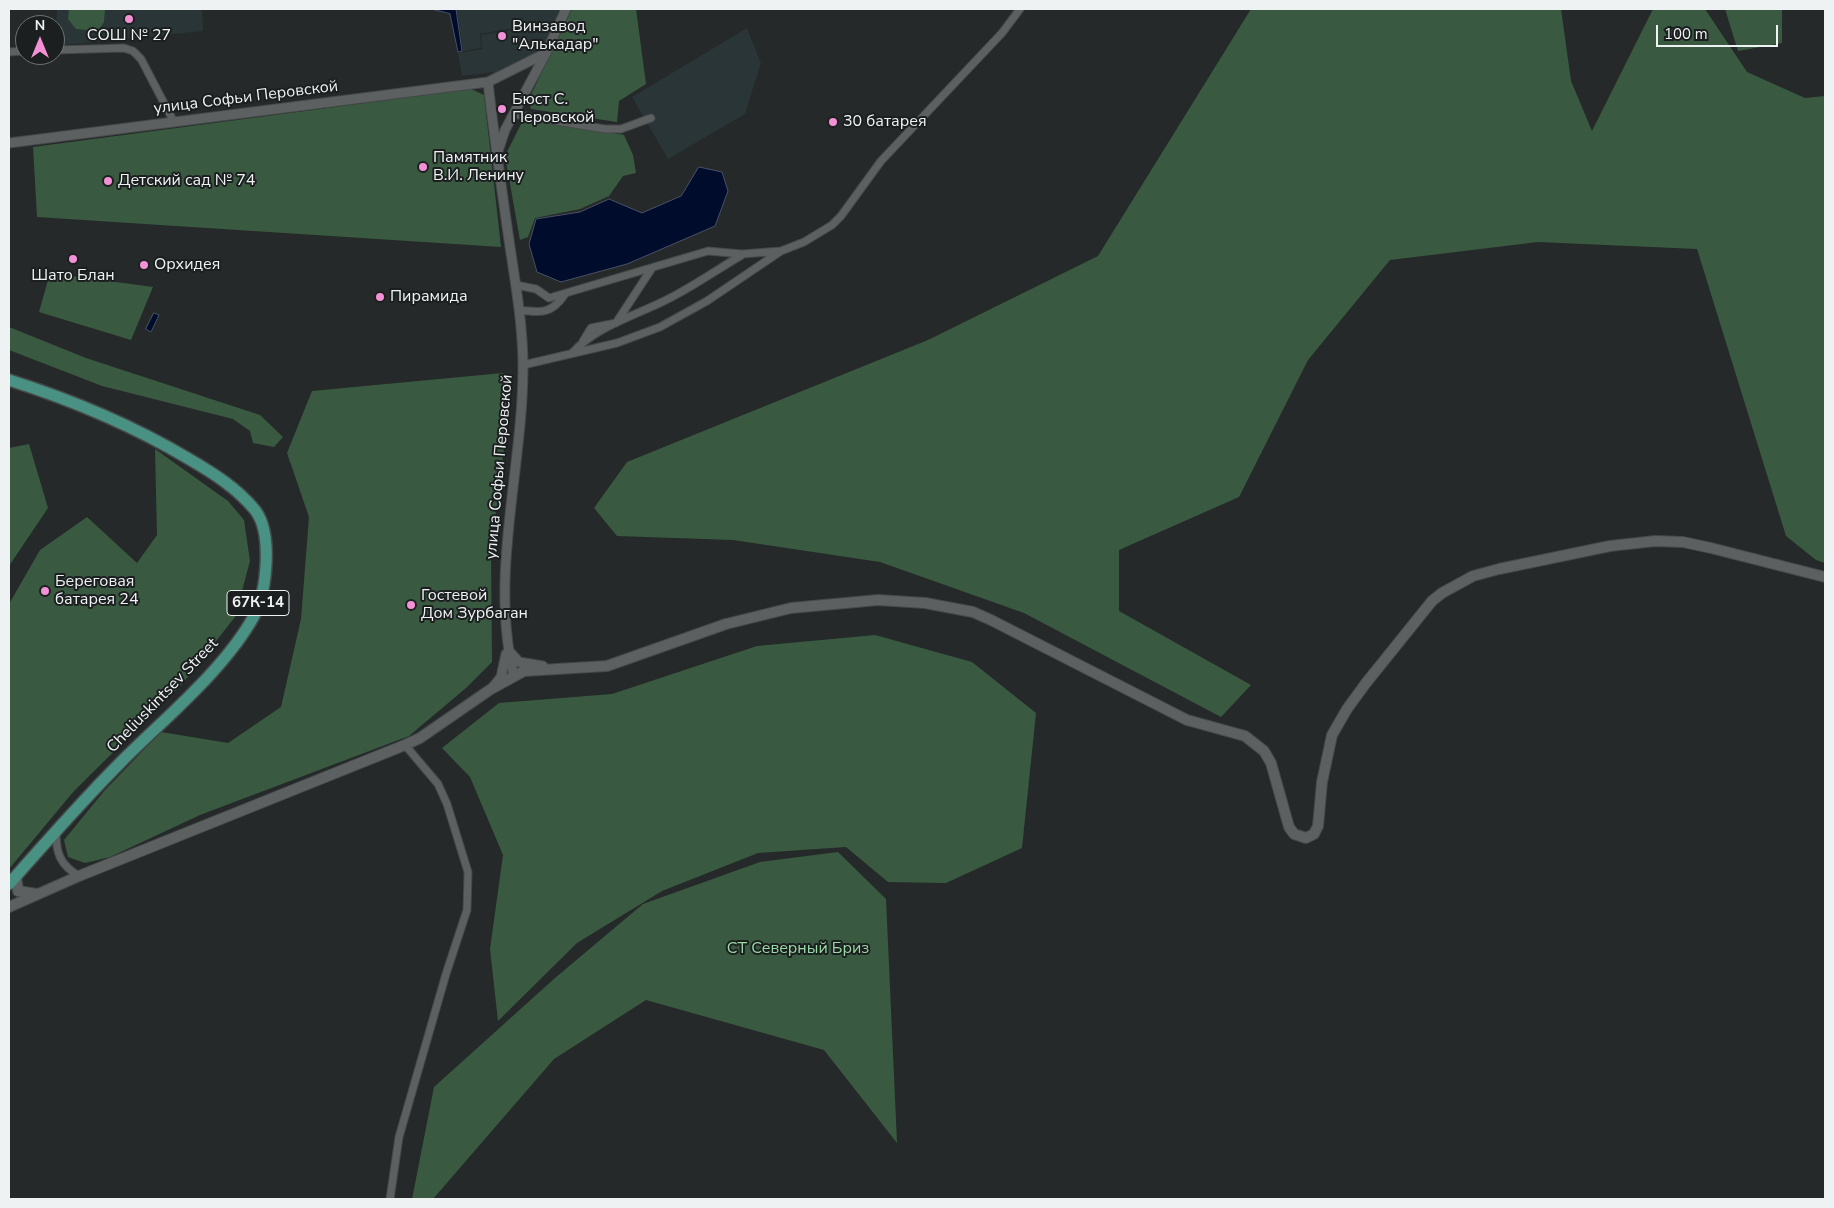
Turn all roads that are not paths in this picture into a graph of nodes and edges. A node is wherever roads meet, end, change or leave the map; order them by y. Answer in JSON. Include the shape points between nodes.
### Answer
{"nodes":[{"id":1,"x":566,"y":9,"type":"edge"},
{"id":2,"x":1020,"y":9,"type":"edge"},
{"id":3,"x":65,"y":50,"type":"edge"},
{"id":4,"x":546,"y":53,"type":"junction"},
{"id":5,"x":488,"y":82,"type":"junction"},
{"id":6,"x":513,"y":114,"type":"junction"},
{"id":7,"x":650,"y":118,"type":"dead end"},
{"id":8,"x":174,"y":122,"type":"junction"},
{"id":9,"x":9,"y":143,"type":"edge"},
{"id":10,"x":497,"y":158,"type":"junction"},
{"id":11,"x":781,"y":251,"type":"junction"},
{"id":12,"x":742,"y":254,"type":"junction"},
{"id":13,"x":652,"y":268,"type":"junction"},
{"id":14,"x":516,"y":285,"type":"junction"},
{"id":15,"x":565,"y":294,"type":"junction"},
{"id":16,"x":520,"y":310,"type":"junction"},
{"id":17,"x":616,"y":322,"type":"junction"},
{"id":18,"x":572,"y":353,"type":"junction"},
{"id":19,"x":523,"y":365,"type":"junction"},
{"id":20,"x":9,"y":380,"type":"edge"},
{"id":21,"x":1825,"y":577,"type":"edge"},
{"id":22,"x":507,"y":646,"type":"junction"},
{"id":23,"x":558,"y":668,"type":"junction"},
{"id":24,"x":514,"y":676,"type":"junction"},
{"id":25,"x":490,"y":689,"type":"junction"},
{"id":26,"x":405,"y":745,"type":"junction"},
{"id":27,"x":56,"y":832,"type":"junction"},
{"id":28,"x":79,"y":876,"type":"junction"},
{"id":29,"x":12,"y":880,"type":"edge"},
{"id":30,"x":38,"y":894,"type":"junction"},
{"id":31,"x":9,"y":897,"type":"edge"},
{"id":32,"x":9,"y":907,"type":"edge"},
{"id":33,"x":390,"y":1199,"type":"edge"}],
"edges":[{"from":1,"to":4,"type":"street"},
{"from":2,"to":11,"type":"street","via":[[881,161],[842,216],[804,242]]},
{"from":3,"to":8,"type":"street","via":[[124,48],[133,51]]},
{"from":4,"to":5,"type":"street","name":"улица Софьи Перовской"},
{"from":4,"to":6,"type":"street"},
{"from":5,"to":8,"type":"street","name":"улица Софьи Перовской"},
{"from":5,"to":10,"type":"street","name":"улица Софьи Перовской"},
{"from":6,"to":7,"type":"street","via":[[605,130],[621,129]]},
{"from":6,"to":10,"type":"street","via":[[500,142]]},
{"from":8,"to":9,"type":"street","name":"улица Софьи Перовской"},
{"from":10,"to":14,"type":"street","name":"улица Софьи Перовской"},
{"from":11,"to":12,"type":"street"},
{"from":11,"to":18,"type":"street","via":[[707,301],[660,327],[617,343]]},
{"from":12,"to":13,"type":"street","via":[[708,251]]},
{"from":12,"to":17,"type":"street","via":[[664,302]]},
{"from":13,"to":15,"type":"street"},
{"from":13,"to":17,"type":"street"},
{"from":14,"to":15,"type":"street","via":[[536,289],[549,298]]},
{"from":14,"to":16,"type":"street","name":"улица Софьи Перовской"},
{"from":15,"to":16,"type":"street","via":[[558,306],[540,313]]},
{"from":16,"to":19,"type":"street","name":"улица Софьи Перовской"},
{"from":17,"to":18,"type":"street","via":[[591,328]]},
{"from":18,"to":19,"type":"street"},
{"from":19,"to":22,"type":"street","name":"улица Софьи Перовской","via":[[522,411],[507,552]]},
{"from":20,"to":27,"type":"main road","name":"Cheliuskintsev Street","number":"67К-14","via":[[63,397],[121,422],[223,480],[256,511],[266,540],[266,578],[255,615],[230,650]]},
{"from":21,"to":23,"type":"main road","via":[[1712,548],[1656,540],[1610,546],[1473,576],[1432,601],[1347,709],[1332,735],[1326,755],[1318,826],[1314,834],[1306,838],[1294,834],[1289,827],[1271,763],[1245,736],[1187,720],[992,620],[946,606],[878,600],[791,608],[726,624],[613,664]]},
{"from":22,"to":23,"type":"street","via":[[519,662]]},
{"from":22,"to":24,"type":"street","name":"улица Софьи Перовской"},
{"from":22,"to":25,"type":"street","via":[[501,677]]},
{"from":23,"to":24,"type":"main road","via":[[524,671]]},
{"from":24,"to":25,"type":"main road"},
{"from":25,"to":26,"type":"main road"},
{"from":26,"to":28,"type":"main road"},
{"from":26,"to":33,"type":"street","via":[[438,784],[447,804],[468,872],[467,910],[399,1137]]},
{"from":27,"to":28,"type":"street","via":[[56,850],[63,864]]},
{"from":27,"to":29,"type":"main road","name":"Cheliuskintsev Street","number":"67К-14"},
{"from":28,"to":30,"type":"main road"},
{"from":29,"to":30,"type":"main road","via":[[18,891]]},
{"from":30,"to":31,"type":"main road"},
{"from":30,"to":32,"type":"main road"}]}
